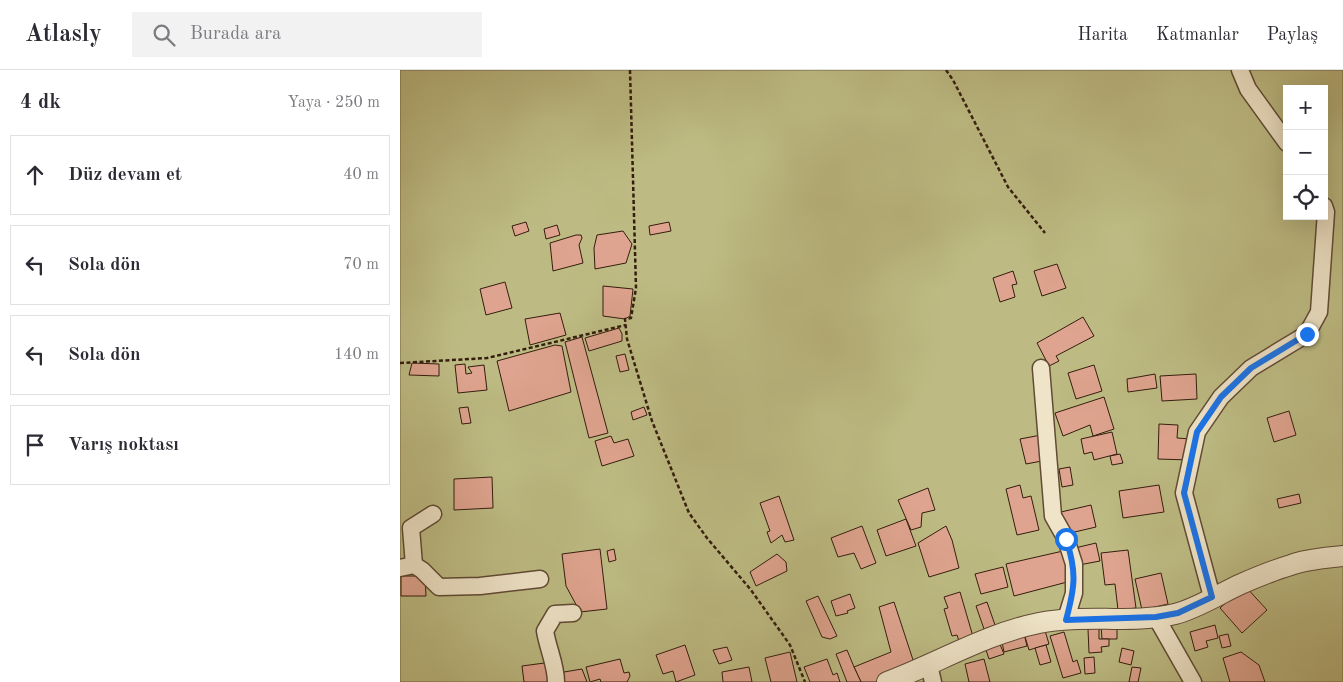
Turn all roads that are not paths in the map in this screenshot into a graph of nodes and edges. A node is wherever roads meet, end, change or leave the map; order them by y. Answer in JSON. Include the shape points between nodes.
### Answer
{"nodes":[{"id":1,"x":1240,"y":70,"type":"edge"},
{"id":2,"x":1283,"y":137,"type":"edge"},
{"id":3,"x":1325,"y":220,"type":"edge"},
{"id":4,"x":1041,"y":368,"type":"dead end"},
{"id":5,"x":433,"y":514,"type":"dead end"},
{"id":6,"x":1343,"y":556,"type":"edge"},
{"id":7,"x":407,"y":567,"type":"edge"},
{"id":8,"x":540,"y":579,"type":"dead end"},
{"id":9,"x":1212,"y":597,"type":"junction"},
{"id":10,"x":573,"y":613,"type":"dead end"},
{"id":11,"x":1156,"y":617,"type":"junction"},
{"id":12,"x":1066,"y":620,"type":"junction"},
{"id":13,"x":932,"y":678,"type":"edge"},
{"id":14,"x":556,"y":682,"type":"edge"},
{"id":15,"x":887,"y":682,"type":"edge"},
{"id":16,"x":1193,"y":682,"type":"edge"}],
"edges":[{"from":1,"to":2,"type":"street","via":[[1248,89]]},
{"from":3,"to":9,"type":"street","via":[[1319,312],[1307,334],[1251,368],[1221,397],[1197,432],[1184,493]]},
{"from":4,"to":12,"type":"street","via":[[1053,516],[1066,539],[1074,564],[1074,593]]},
{"from":5,"to":7,"type":"street","via":[[411,528]]},
{"from":6,"to":9,"type":"street","via":[[1292,564]]},
{"from":7,"to":8,"type":"street","via":[[422,570],[439,587]]},
{"from":9,"to":11,"type":"street","via":[[1178,613]]},
{"from":10,"to":14,"type":"street","via":[[555,614],[545,631],[550,657],[556,668]]},
{"from":11,"to":12,"type":"street"},
{"from":11,"to":16,"type":"street"},
{"from":12,"to":13,"type":"street","via":[[1040,623],[972,644]]},
{"from":13,"to":15,"type":"street"}]}
